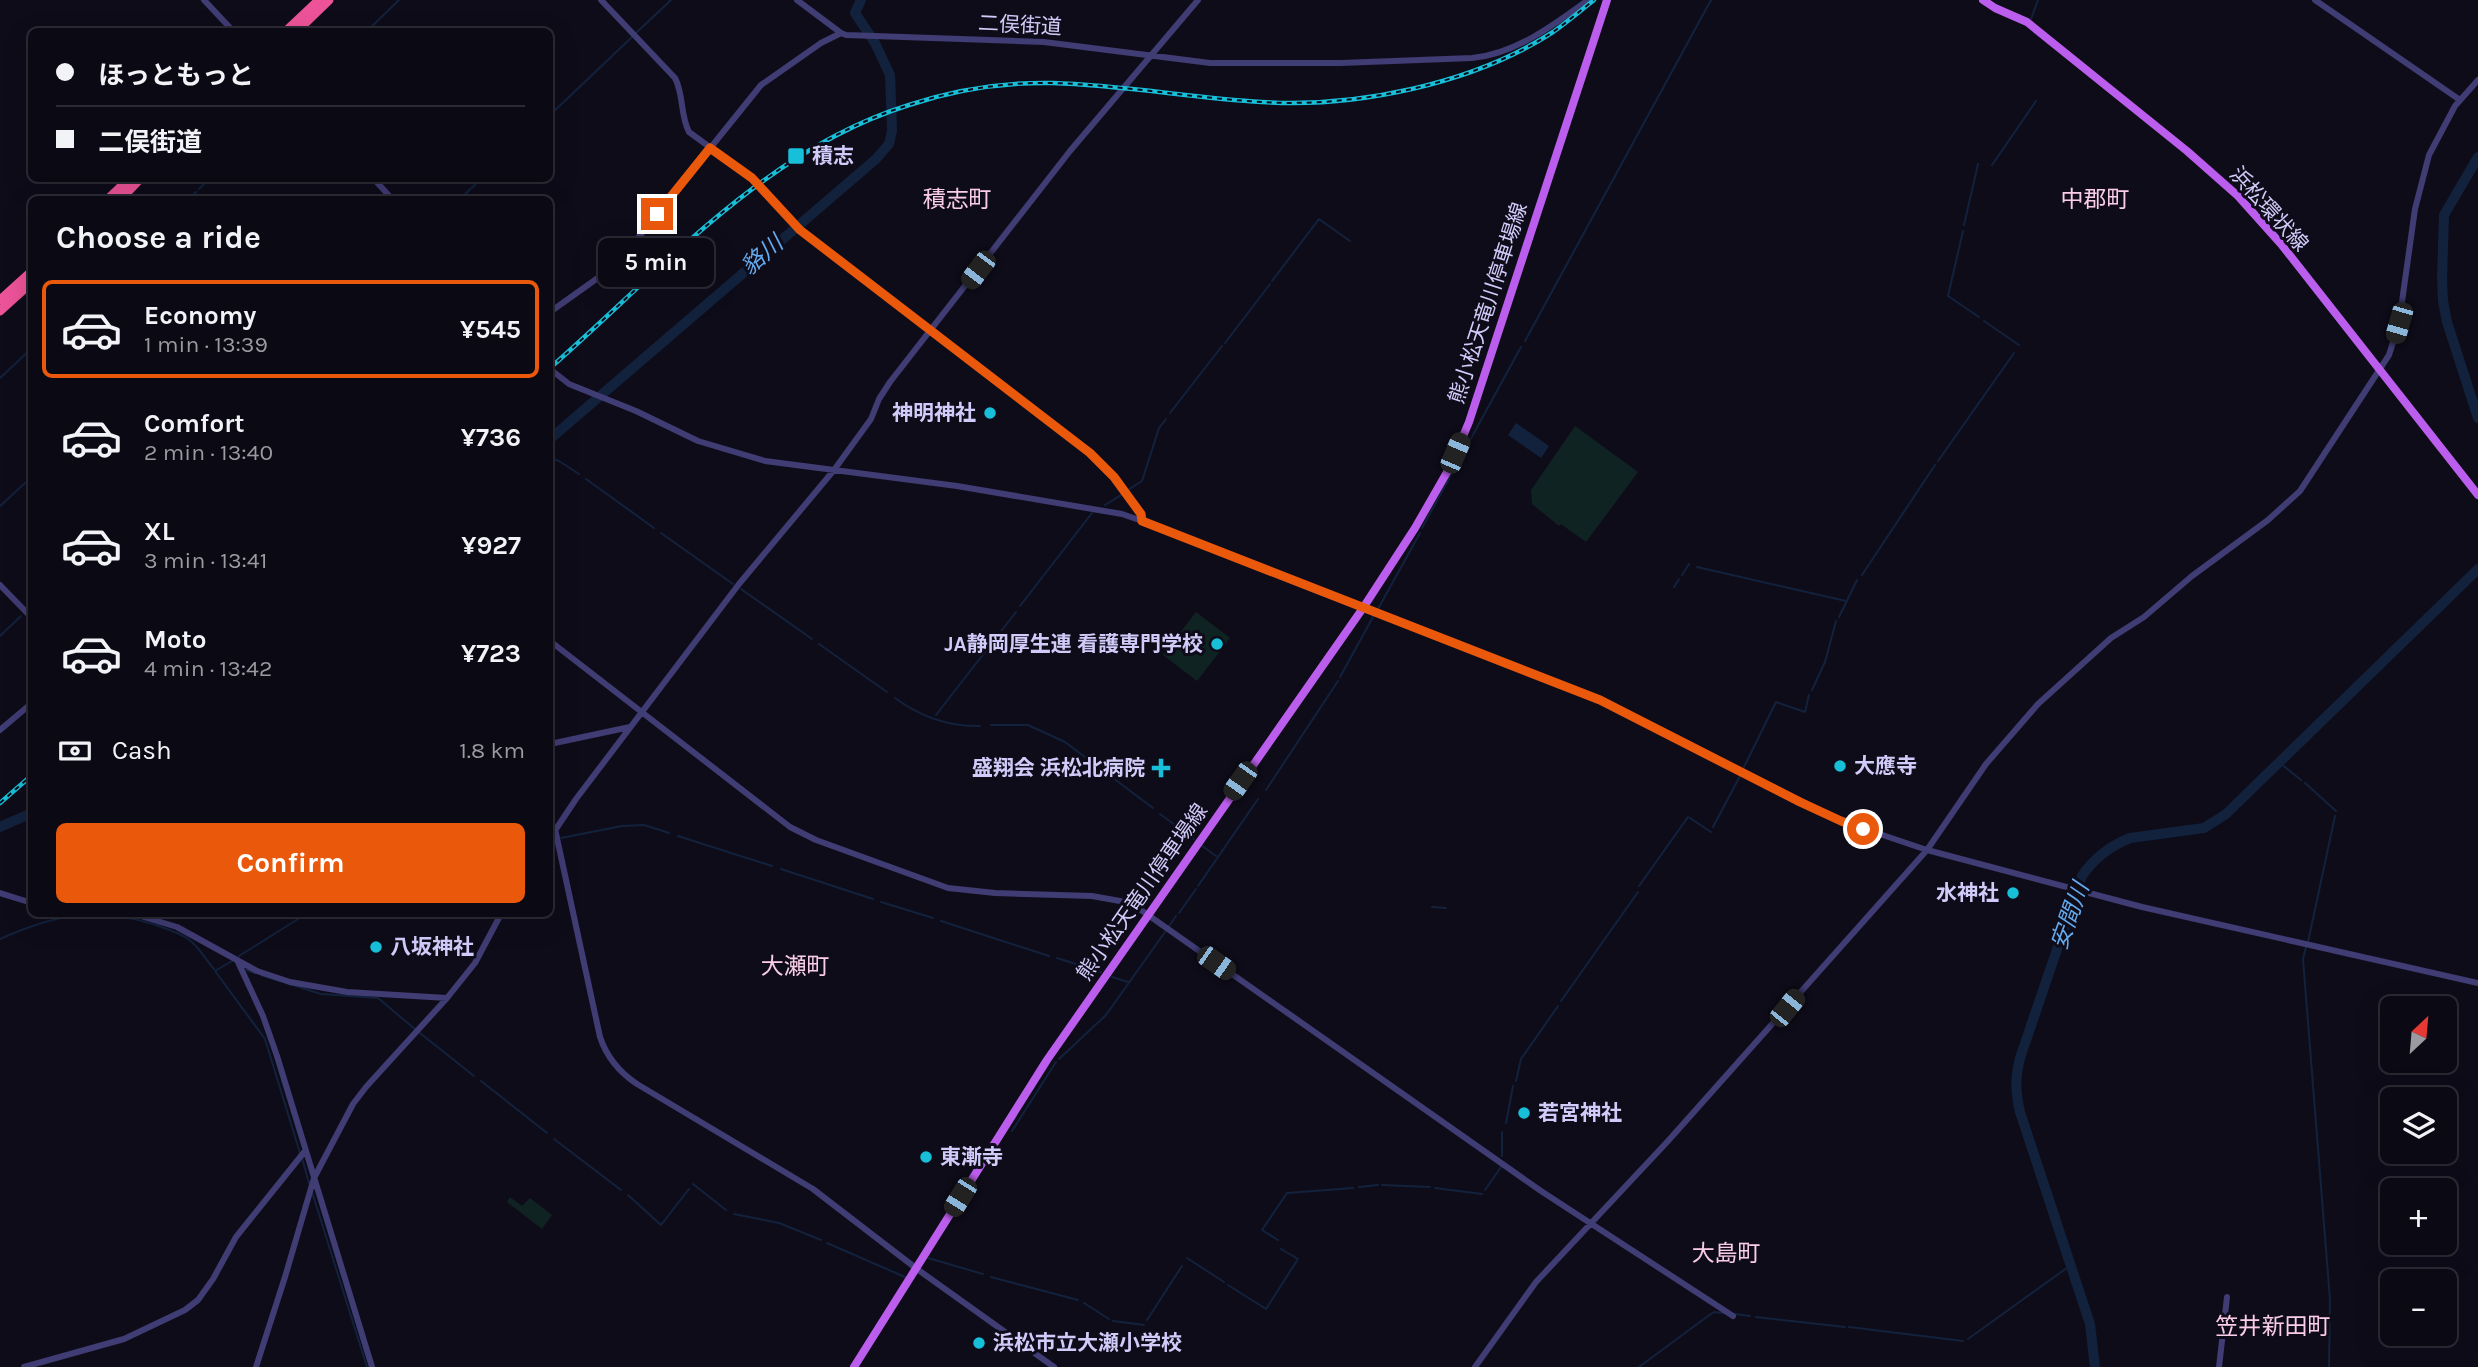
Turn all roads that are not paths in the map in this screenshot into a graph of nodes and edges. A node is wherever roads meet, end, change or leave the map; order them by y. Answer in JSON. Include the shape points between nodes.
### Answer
{"nodes":[{"id":1,"x":204,"y":0,"type":"edge"},
{"id":2,"x":319,"y":0,"type":"edge"},
{"id":3,"x":329,"y":0,"type":"edge"},
{"id":4,"x":601,"y":0,"type":"edge"},
{"id":5,"x":797,"y":0,"type":"edge"},
{"id":6,"x":1198,"y":0,"type":"edge"},
{"id":7,"x":1588,"y":0,"type":"edge"},
{"id":8,"x":1607,"y":0,"type":"edge"},
{"id":9,"x":1983,"y":0,"type":"edge"},
{"id":10,"x":2315,"y":0,"type":"edge"},
{"id":11,"x":230,"y":28,"type":"edge"},
{"id":12,"x":289,"y":28,"type":"edge"},
{"id":13,"x":300,"y":28,"type":"edge"},
{"id":14,"x":841,"y":33,"type":"junction"},
{"id":15,"x":1152,"y":55,"type":"junction"},
{"id":16,"x":2478,"y":80,"type":"edge"},
{"id":17,"x":2460,"y":100,"type":"junction"},
{"id":18,"x":710,"y":148,"type":"junction"},
{"id":19,"x":126,"y":182,"type":"edge"},
{"id":20,"x":137,"y":182,"type":"edge"},
{"id":21,"x":377,"y":182,"type":"edge"},
{"id":22,"x":111,"y":196,"type":"edge"},
{"id":23,"x":124,"y":196,"type":"edge"},
{"id":24,"x":389,"y":196,"type":"edge"},
{"id":25,"x":28,"y":275,"type":"edge"},
{"id":26,"x":28,"y":286,"type":"edge"},
{"id":27,"x":0,"y":300,"type":"edge"},
{"id":28,"x":553,"y":310,"type":"edge"},
{"id":29,"x":0,"y":311,"type":"edge"},
{"id":30,"x":931,"y":332,"type":"junction"},
{"id":31,"x":553,"y":371,"type":"edge"},
{"id":32,"x":2380,"y":371,"type":"junction"},
{"id":33,"x":834,"y":470,"type":"junction"},
{"id":34,"x":2478,"y":495,"type":"edge"},
{"id":35,"x":1142,"y":521,"type":"junction"},
{"id":36,"x":0,"y":585,"type":"edge"},
{"id":37,"x":1363,"y":608,"type":"junction"},
{"id":38,"x":28,"y":614,"type":"edge"},
{"id":39,"x":553,"y":643,"type":"edge"},
{"id":40,"x":28,"y":706,"type":"edge"},
{"id":41,"x":641,"y":713,"type":"junction"},
{"id":42,"x":630,"y":727,"type":"junction"},
{"id":43,"x":0,"y":730,"type":"edge"},
{"id":44,"x":553,"y":743,"type":"edge"},
{"id":45,"x":555,"y":829,"type":"junction"},
{"id":46,"x":553,"y":833,"type":"edge"},
{"id":47,"x":1927,"y":850,"type":"junction"},
{"id":48,"x":0,"y":893,"type":"edge"},
{"id":49,"x":28,"y":901,"type":"edge"},
{"id":50,"x":1147,"y":915,"type":"junction"},
{"id":51,"x":143,"y":917,"type":"edge"},
{"id":52,"x":499,"y":917,"type":"edge"},
{"id":53,"x":238,"y":962,"type":"junction"},
{"id":54,"x":2478,"y":983,"type":"edge"},
{"id":55,"x":447,"y":998,"type":"junction"},
{"id":56,"x":303,"y":1153,"type":"junction"},
{"id":57,"x":313,"y":1180,"type":"junction"},
{"id":58,"x":1590,"y":1225,"type":"junction"},
{"id":59,"x":917,"y":1269,"type":"junction"},
{"id":60,"x":2227,"y":1297,"type":"dead end"},
{"id":61,"x":1733,"y":1316,"type":"dead end"},
{"id":62,"x":24,"y":1367,"type":"edge"},
{"id":63,"x":256,"y":1367,"type":"edge"},
{"id":64,"x":372,"y":1367,"type":"edge"},
{"id":65,"x":854,"y":1367,"type":"edge"},
{"id":66,"x":1054,"y":1367,"type":"edge"},
{"id":67,"x":1475,"y":1367,"type":"edge"},
{"id":68,"x":2219,"y":1367,"type":"edge"}],
"edges":[{"from":1,"to":11,"type":"street"},
{"from":2,"to":12,"type":"highway"},
{"from":3,"to":13,"type":"highway"},
{"from":4,"to":18,"type":"street","via":[[675,78],[684,123]]},
{"from":5,"to":14,"type":"street"},
{"from":6,"to":15,"type":"street"},
{"from":7,"to":15,"type":"street","name":"二俣街道","via":[[1543,31],[1488,57],[1242,64]]},
{"from":8,"to":37,"type":"main road","name":"熊小松天竜川停車場線","via":[[1450,467]]},
{"from":9,"to":32,"type":"main road","name":"浜松環状線","via":[[2027,22],[2225,183],[2281,244]]},
{"from":10,"to":17,"type":"street"},
{"from":14,"to":15,"type":"street","name":"二俣街道","via":[[1044,42]]},
{"from":14,"to":18,"type":"street","via":[[772,75]]},
{"from":15,"to":30,"type":"street","via":[[1070,151]]},
{"from":16,"to":17,"type":"street"},
{"from":17,"to":32,"type":"street","via":[[2437,135],[2423,173],[2399,323]]},
{"from":18,"to":28,"type":"street","via":[[621,259]]},
{"from":18,"to":30,"type":"street","via":[[752,178],[800,230]]},
{"from":19,"to":22,"type":"highway"},
{"from":20,"to":23,"type":"highway"},
{"from":21,"to":24,"type":"street"},
{"from":25,"to":27,"type":"highway"},
{"from":26,"to":29,"type":"highway"},
{"from":30,"to":33,"type":"street","via":[[881,395],[871,419]]},
{"from":30,"to":35,"type":"street","via":[[1090,453],[1114,477]]},
{"from":31,"to":33,"type":"street","via":[[569,384],[721,450]]},
{"from":32,"to":34,"type":"main road","name":"浜松環状線"},
{"from":32,"to":47,"type":"street","via":[[2300,491],[2144,617],[2111,638],[2038,704],[1980,772]]},
{"from":33,"to":35,"type":"street","via":[[957,486]]},
{"from":33,"to":41,"type":"street","via":[[738,584]]},
{"from":35,"to":37,"type":"street"},
{"from":36,"to":38,"type":"street"},
{"from":37,"to":47,"type":"street","via":[[1600,700],[1841,821]]},
{"from":37,"to":50,"type":"main road","name":"熊小松天竜川停車場線"},
{"from":39,"to":41,"type":"street"},
{"from":40,"to":43,"type":"street"},
{"from":41,"to":42,"type":"street"},
{"from":41,"to":50,"type":"street","via":[[795,830],[816,840],[948,888],[1092,896],[1131,904]]},
{"from":42,"to":44,"type":"street"},
{"from":42,"to":45,"type":"street"},
{"from":45,"to":46,"type":"street"},
{"from":45,"to":59,"type":"street","via":[[600,1037],[617,1068],[636,1084],[813,1189]]},
{"from":47,"to":54,"type":"street"},
{"from":47,"to":58,"type":"street"},
{"from":48,"to":49,"type":"street"},
{"from":50,"to":58,"type":"street"},
{"from":50,"to":59,"type":"main road","name":"熊小松天竜川停車場線","via":[[1047,1060]]},
{"from":51,"to":53,"type":"street","via":[[183,930]]},
{"from":52,"to":55,"type":"street","via":[[475,962]]},
{"from":53,"to":55,"type":"street","via":[[310,986]]},
{"from":53,"to":56,"type":"street","via":[[263,1016]]},
{"from":55,"to":57,"type":"street","via":[[353,1104]]},
{"from":56,"to":57,"type":"street"},
{"from":56,"to":62,"type":"street","via":[[236,1237],[198,1300],[185,1310],[124,1339]]},
{"from":57,"to":63,"type":"street"},
{"from":57,"to":64,"type":"street"},
{"from":58,"to":61,"type":"street"},
{"from":58,"to":67,"type":"street","via":[[1525,1296]]},
{"from":59,"to":65,"type":"main road","name":"熊小松天竜川停車場線"},
{"from":59,"to":66,"type":"street"},
{"from":60,"to":68,"type":"street"}]}
